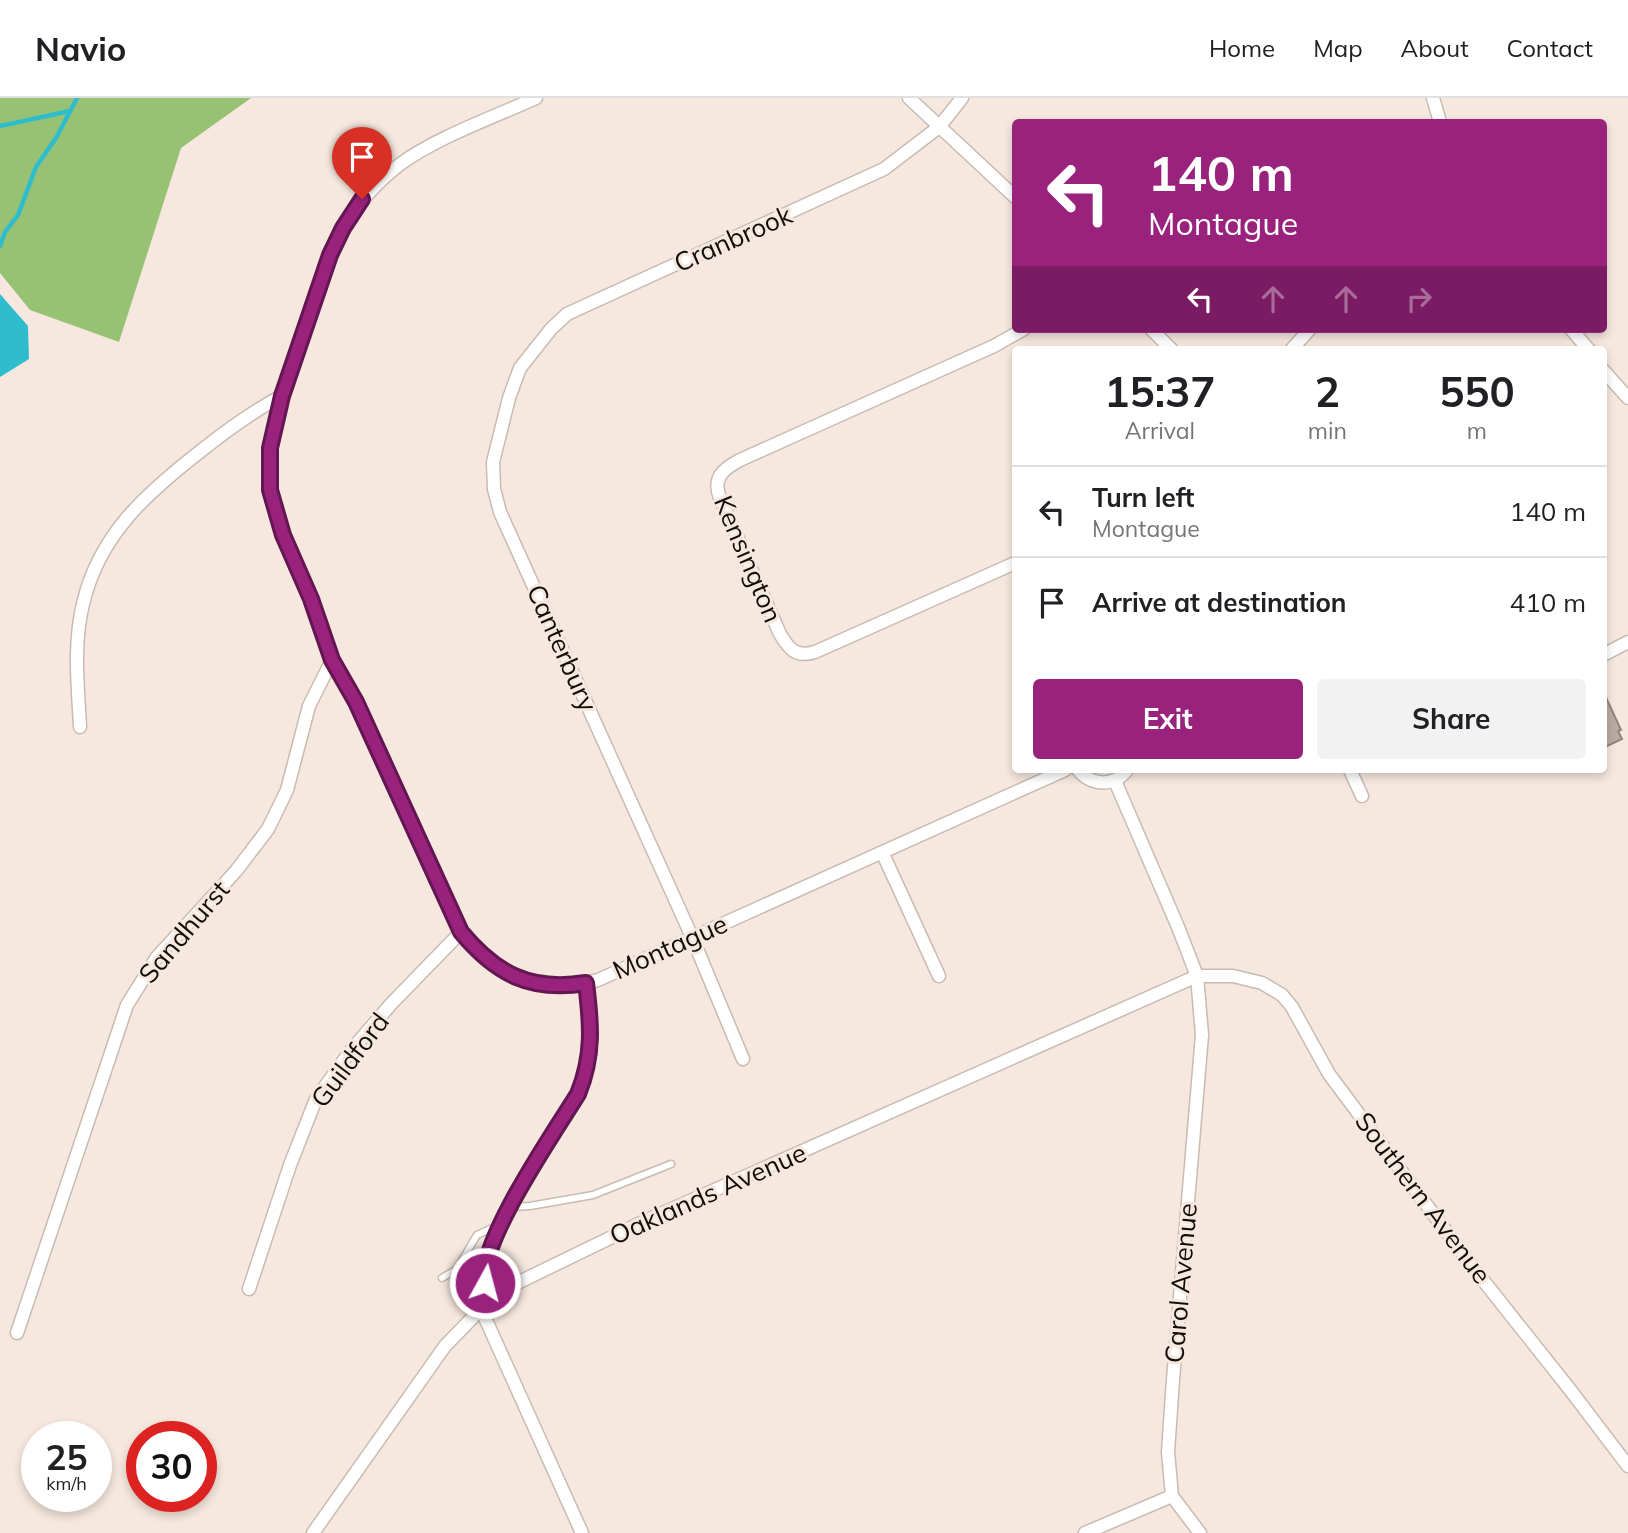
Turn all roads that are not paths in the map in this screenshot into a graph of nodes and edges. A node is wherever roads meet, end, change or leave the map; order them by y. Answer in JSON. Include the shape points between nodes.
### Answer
{"nodes":[{"id":1,"x":537,"y":98,"type":"edge"},
{"id":2,"x":908,"y":98,"type":"edge"},
{"id":3,"x":962,"y":98,"type":"edge"},
{"id":4,"x":1433,"y":98,"type":"edge"},
{"id":5,"x":1439,"y":119,"type":"edge"},
{"id":6,"x":939,"y":127,"type":"junction"},
{"id":7,"x":1012,"y":194,"type":"edge"},
{"id":8,"x":1017,"y":333,"type":"edge"},
{"id":9,"x":1156,"y":333,"type":"edge"},
{"id":10,"x":1306,"y":333,"type":"edge"},
{"id":11,"x":1168,"y":346,"type":"edge"},
{"id":12,"x":1295,"y":346,"type":"edge"},
{"id":13,"x":530,"y":353,"type":"joint"},
{"id":14,"x":1607,"y":374,"type":"edge"},
{"id":15,"x":282,"y":396,"type":"junction"},
{"id":16,"x":1628,"y":398,"type":"edge"},
{"id":17,"x":1012,"y":564,"type":"edge"},
{"id":18,"x":1628,"y":642,"type":"edge"},
{"id":19,"x":1607,"y":653,"type":"edge"},
{"id":20,"x":332,"y":660,"type":"junction"},
{"id":21,"x":80,"y":727,"type":"dead end"},
{"id":22,"x":1058,"y":773,"type":"edge"},
{"id":23,"x":1081,"y":773,"type":"edge"},
{"id":24,"x":1123,"y":773,"type":"edge"},
{"id":25,"x":1351,"y":773,"type":"edge"},
{"id":26,"x":1115,"y":780,"type":"junction"},
{"id":27,"x":1362,"y":796,"type":"dead end"},
{"id":28,"x":883,"y":854,"type":"junction"},
{"id":29,"x":461,"y":932,"type":"junction"},
{"id":30,"x":692,"y":937,"type":"junction"},
{"id":31,"x":939,"y":976,"type":"dead end"},
{"id":32,"x":1197,"y":976,"type":"junction"},
{"id":33,"x":586,"y":983,"type":"junction"},
{"id":34,"x":743,"y":1059,"type":"dead end"},
{"id":35,"x":671,"y":1164,"type":"dead end"},
{"id":36,"x":510,"y":1207,"type":"junction"},
{"id":37,"x":500,"y":1224,"type":"junction"},
{"id":38,"x":442,"y":1278,"type":"dead end"},
{"id":39,"x":249,"y":1289,"type":"dead end"},
{"id":40,"x":492,"y":1300,"type":"junction"},
{"id":41,"x":481,"y":1309,"type":"junction"},
{"id":42,"x":17,"y":1334,"type":"dead end"},
{"id":43,"x":1628,"y":1466,"type":"edge"},
{"id":44,"x":1172,"y":1496,"type":"junction"},
{"id":45,"x":313,"y":1533,"type":"edge"},
{"id":46,"x":582,"y":1533,"type":"edge"},
{"id":47,"x":1085,"y":1533,"type":"edge"},
{"id":48,"x":1200,"y":1533,"type":"edge"}],
"edges":[{"from":1,"to":15,"type":"street","name":"Montague","via":[[414,155],[362,199],[330,255]]},
{"from":2,"to":6,"type":"street"},
{"from":3,"to":6,"type":"street","name":"Cranbrook"},
{"from":4,"to":5,"type":"street"},
{"from":6,"to":7,"type":"street"},
{"from":6,"to":13,"type":"street","name":"Cranbrook","via":[[861,181],[573,310]]},
{"from":8,"to":17,"type":"street","name":"Kensington","via":[[740,460],[717,479],[720,498],[780,634],[789,649],[801,654],[815,652]]},
{"from":9,"to":11,"type":"street"},
{"from":10,"to":12,"type":"street"},
{"from":13,"to":30,"type":"street","name":"Canterbury","via":[[520,368],[497,440],[496,499]]},
{"from":14,"to":16,"type":"street"},
{"from":15,"to":20,"type":"street","name":"Montague","via":[[270,448],[270,490]]},
{"from":15,"to":21,"type":"street","via":[[164,478],[105,549],[88,585],[80,620]]},
{"from":18,"to":19,"type":"street"},
{"from":20,"to":29,"type":"street","name":"Montague","via":[[356,702]]},
{"from":20,"to":42,"type":"street","name":"Sandhurst","via":[[309,706],[287,790],[268,829],[157,957],[127,1006]]},
{"from":22,"to":28,"type":"street","name":"Montague"},
{"from":23,"to":26,"type":"street","via":[[1096,782]]},
{"from":24,"to":26,"type":"street"},
{"from":25,"to":27,"type":"street"},
{"from":26,"to":32,"type":"street","name":"Carol Avenue"},
{"from":28,"to":30,"type":"street","name":"Montague"},
{"from":28,"to":31,"type":"street"},
{"from":29,"to":33,"type":"street","name":"Montague","via":[[482,956],[514,976],[541,985]]},
{"from":29,"to":39,"type":"street","name":"Guildford","via":[[349,1053],[316,1099]]},
{"from":30,"to":33,"type":"street","name":"Montague"},
{"from":30,"to":34,"type":"street","name":"Canterbury"},
{"from":32,"to":40,"type":"street","name":"Oaklands Avenue","via":[[647,1220],[522,1280]]},
{"from":32,"to":43,"type":"street","name":"Southern Avenue","via":[[1233,976],[1262,983],[1282,995],[1329,1073]]},
{"from":32,"to":44,"type":"street","name":"Carol Avenue","via":[[1202,1035],[1168,1452]]},
{"from":33,"to":36,"type":"street","via":[[591,1029],[584,1079]]},
{"from":35,"to":36,"type":"lane","via":[[593,1195]]},
{"from":36,"to":37,"type":"street"},
{"from":37,"to":38,"type":"lane","via":[[477,1235],[457,1269]]},
{"from":37,"to":40,"type":"street","via":[[484,1268]]},
{"from":40,"to":41,"type":"street","name":"Oaklands Avenue"},
{"from":41,"to":45,"type":"street","name":"Oaklands Avenue","via":[[439,1354]]},
{"from":41,"to":46,"type":"street"},
{"from":44,"to":47,"type":"street"},
{"from":44,"to":48,"type":"street"}]}
